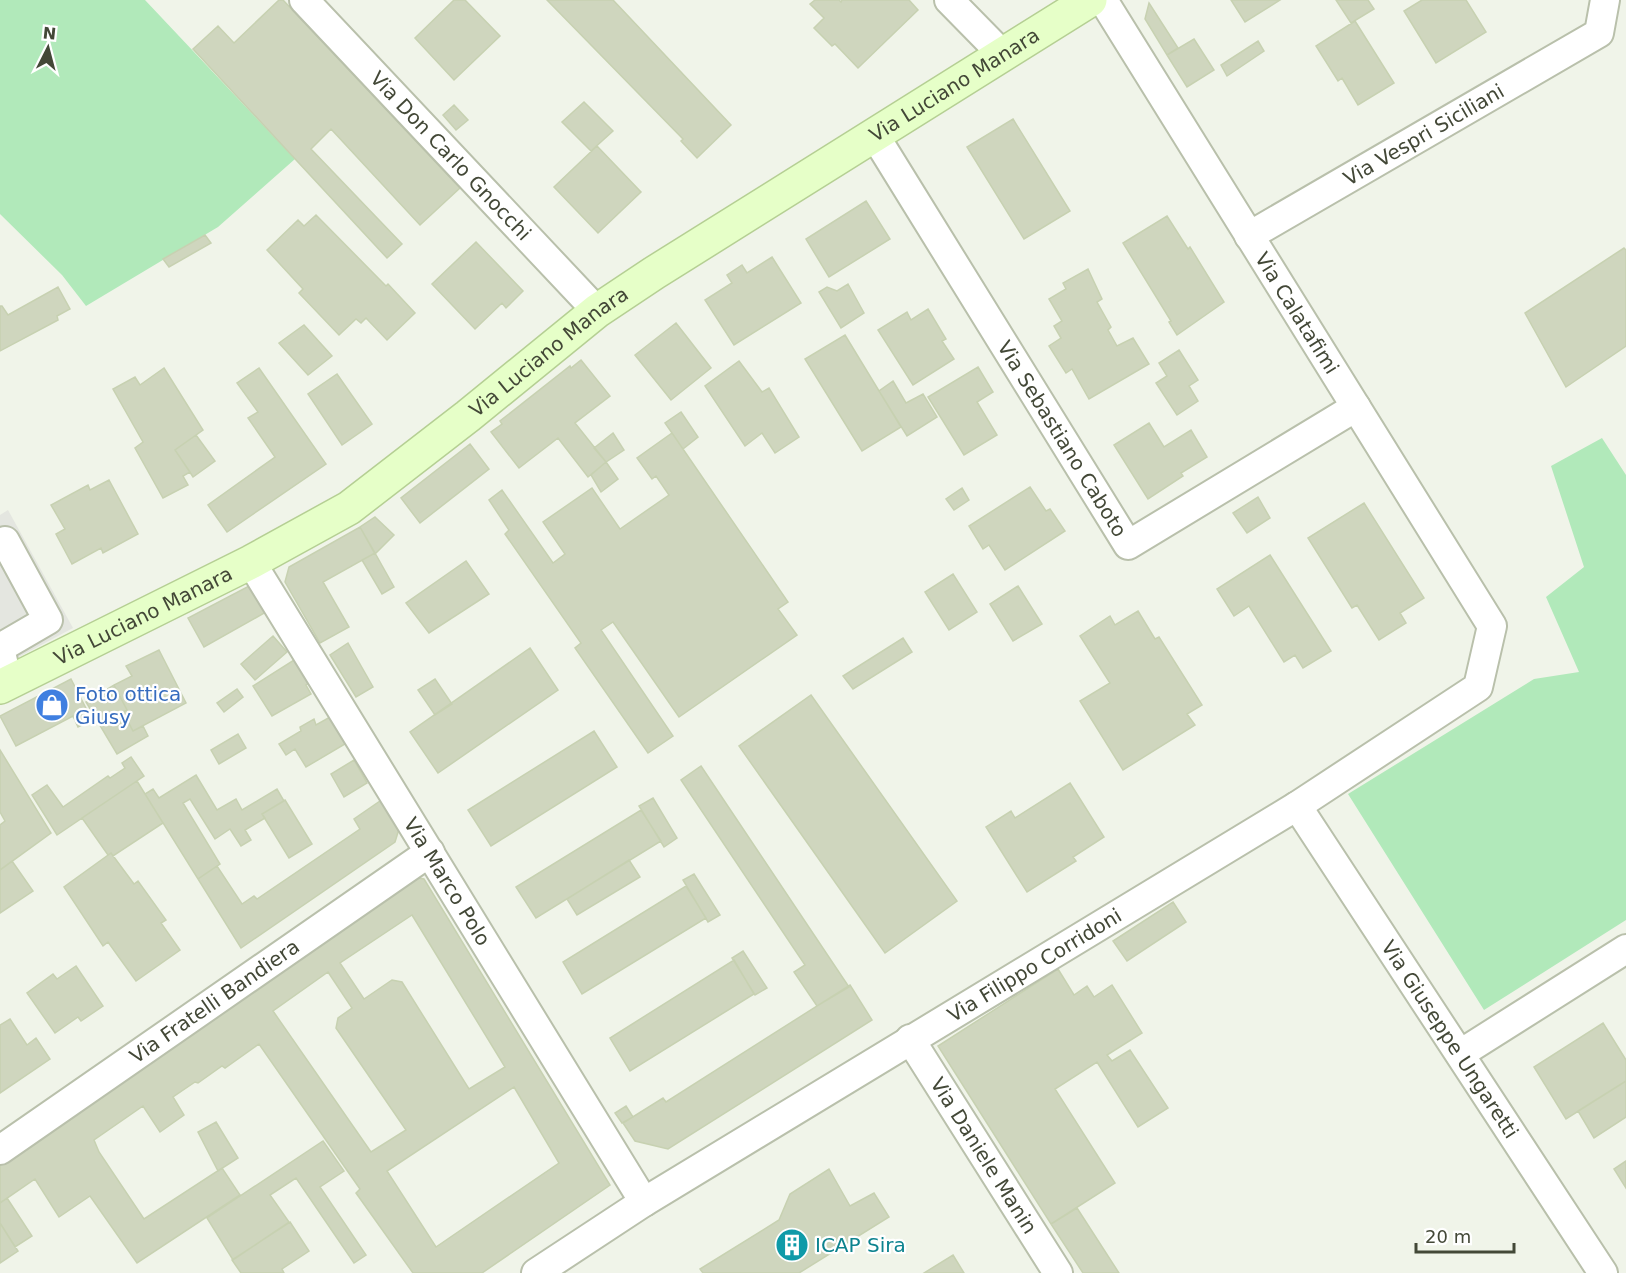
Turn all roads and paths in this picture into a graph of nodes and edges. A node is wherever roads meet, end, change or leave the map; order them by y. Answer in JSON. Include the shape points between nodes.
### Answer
{"nodes":[{"id":1,"x":304,"y":0,"type":"edge"},
{"id":2,"x":949,"y":0,"type":"edge"},
{"id":3,"x":1090,"y":0,"type":"edge"},
{"id":4,"x":1103,"y":0,"type":"edge"},
{"id":5,"x":1605,"y":0,"type":"edge"},
{"id":6,"x":1003,"y":55,"type":"junction"},
{"id":7,"x":875,"y":136,"type":"junction"},
{"id":8,"x":1250,"y":236,"type":"junction"},
{"id":9,"x":597,"y":311,"type":"junction"},
{"id":10,"x":1356,"y":407,"type":"junction"},
{"id":11,"x":0,"y":543,"type":"edge"},
{"id":12,"x":251,"y":562,"type":"junction"},
{"id":13,"x":1492,"y":626,"type":"joint"},
{"id":14,"x":0,"y":648,"type":"edge"},
{"id":15,"x":4,"y":685,"type":"edge"},
{"id":16,"x":1297,"y":806,"type":"junction"},
{"id":17,"x":430,"y":852,"type":"junction"},
{"id":18,"x":1626,"y":949,"type":"edge"},
{"id":19,"x":910,"y":1039,"type":"junction"},
{"id":20,"x":1460,"y":1054,"type":"junction"},
{"id":21,"x":0,"y":1150,"type":"edge"},
{"id":22,"x":644,"y":1202,"type":"junction"},
{"id":23,"x":536,"y":1273,"type":"edge"},
{"id":24,"x":1058,"y":1273,"type":"edge"},
{"id":25,"x":1603,"y":1273,"type":"edge"}],
"edges":[{"from":1,"to":9,"type":"street","name":"Via Don Carlo Gnocchi"},
{"from":2,"to":6,"type":"street"},
{"from":3,"to":6,"type":"main road","name":"Via Luciano Manara"},
{"from":4,"to":8,"type":"street","name":"Via Calatafimi"},
{"from":5,"to":8,"type":"street","name":"Via Vespri Siciliani","via":[[1599,33]]},
{"from":6,"to":7,"type":"main road","name":"Via Luciano Manara"},
{"from":7,"to":9,"type":"main road","name":"Via Luciano Manara"},
{"from":7,"to":10,"type":"street","name":"Via Sebastiano Caboto","via":[[1128,545]]},
{"from":8,"to":10,"type":"street","name":"Via Calatafimi"},
{"from":9,"to":12,"type":"main road","name":"Via Luciano Manara","via":[[349,508]]},
{"from":10,"to":13,"type":"street","name":"Via Calatafimi"},
{"from":11,"to":14,"type":"street","via":[[5,541],[48,620]]},
{"from":12,"to":15,"type":"main road","name":"Via Luciano Manara"},
{"from":12,"to":17,"type":"street","name":"Via Marco Polo"},
{"from":13,"to":16,"type":"street","name":"Via Filippo Corridoni","via":[[1478,687]]},
{"from":14,"to":15,"type":"street"},
{"from":16,"to":19,"type":"street","name":"Via Filippo Corridoni"},
{"from":16,"to":20,"type":"street","name":"Via Giuseppe Ungaretti"},
{"from":17,"to":21,"type":"street","name":"Via Fratelli Bandiera"},
{"from":17,"to":22,"type":"street","name":"Via Marco Polo"},
{"from":18,"to":20,"type":"street"},
{"from":19,"to":22,"type":"street","name":"Via Filippo Corridoni"},
{"from":19,"to":24,"type":"street","name":"Via Daniele Manin"},
{"from":20,"to":25,"type":"street","name":"Via Giuseppe Ungaretti"},
{"from":22,"to":23,"type":"street","name":"Via Filippo Corridoni"}]}
